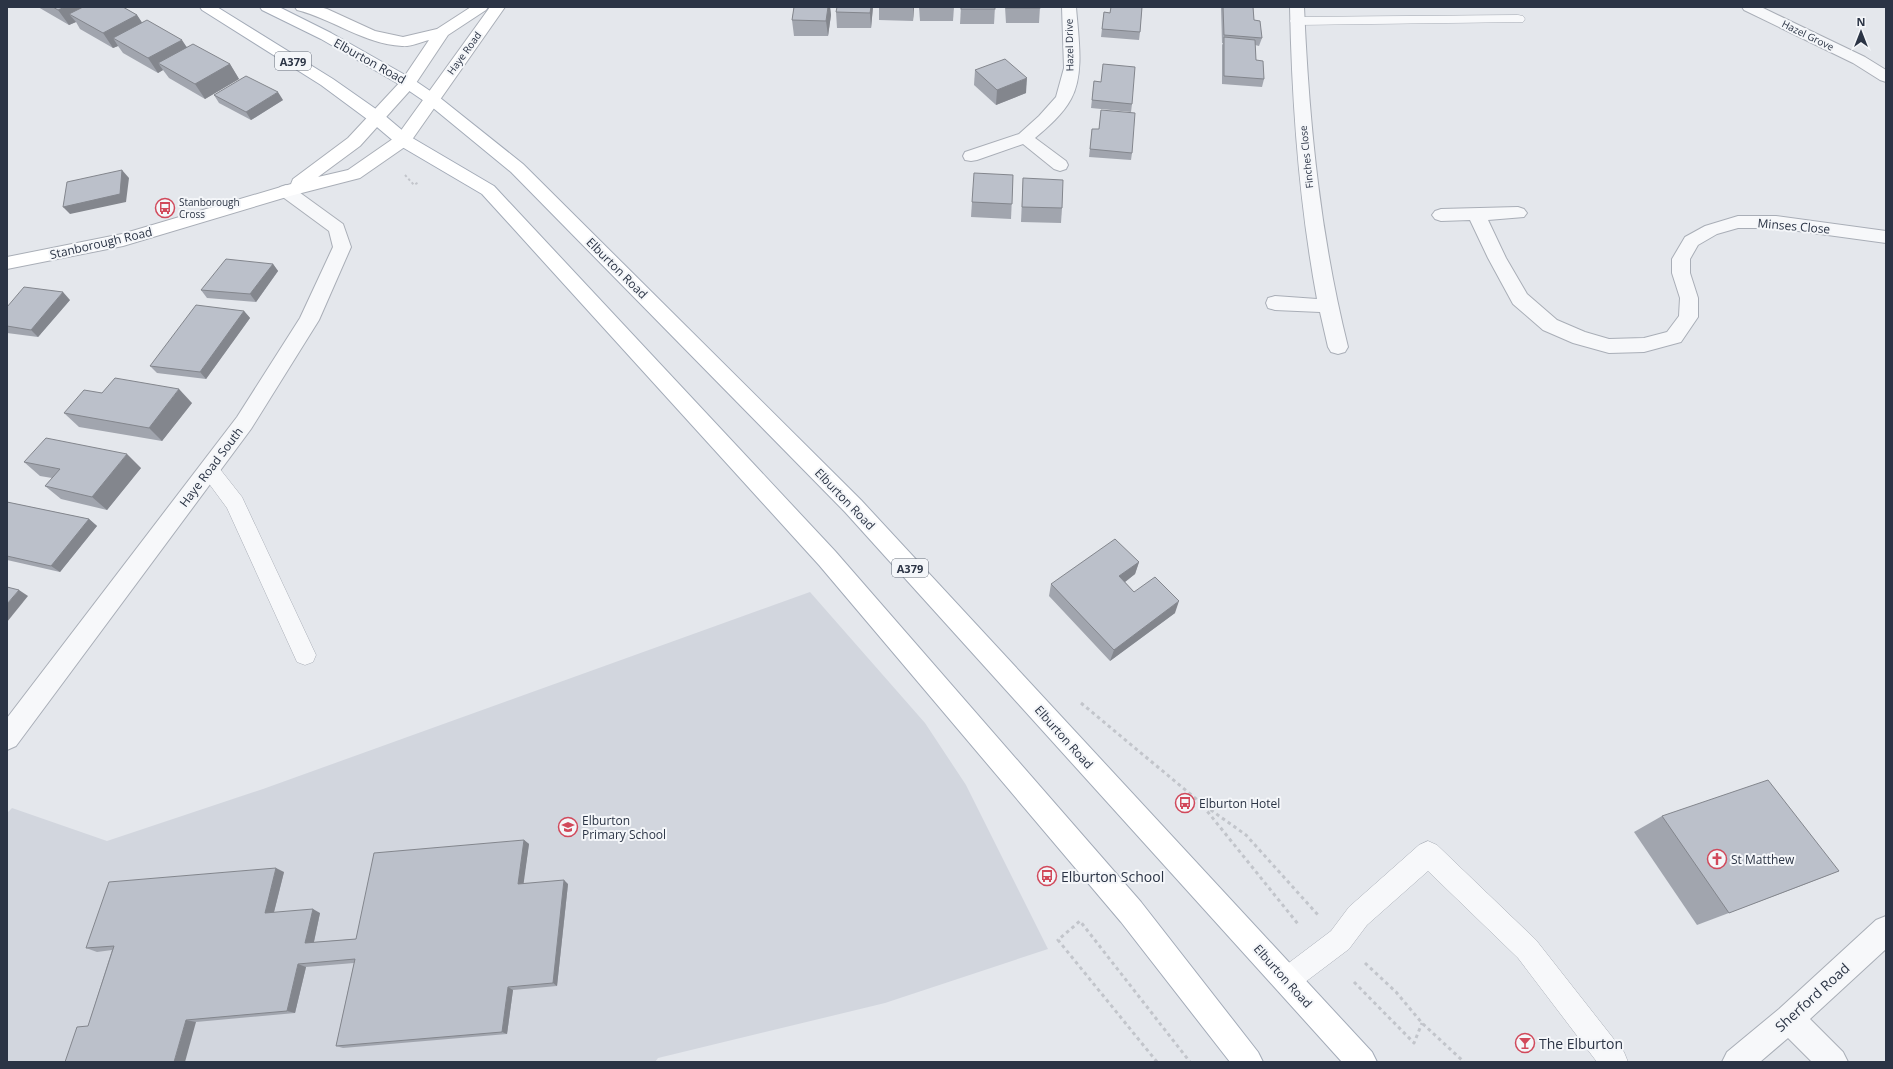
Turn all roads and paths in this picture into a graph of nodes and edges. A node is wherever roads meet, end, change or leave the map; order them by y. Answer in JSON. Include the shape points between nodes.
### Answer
{"nodes":[{"id":1,"x":207,"y":7,"type":"edge"},
{"id":2,"x":272,"y":7,"type":"edge"},
{"id":3,"x":302,"y":7,"type":"edge"},
{"id":4,"x":481,"y":7,"type":"edge"},
{"id":5,"x":498,"y":7,"type":"edge"},
{"id":6,"x":1069,"y":7,"type":"edge"},
{"id":7,"x":1749,"y":7,"type":"edge"},
{"id":8,"x":1297,"y":14,"type":"edge"},
{"id":9,"x":1518,"y":19,"type":"dead end"},
{"id":10,"x":442,"y":32,"type":"junction"},
{"id":11,"x":1886,"y":77,"type":"edge"},
{"id":12,"x":408,"y":83,"type":"junction"},
{"id":13,"x":433,"y":100,"type":"junction"},
{"id":14,"x":377,"y":118,"type":"junction"},
{"id":15,"x":1025,"y":138,"type":"junction"},
{"id":16,"x":403,"y":140,"type":"junction"},
{"id":17,"x":971,"y":156,"type":"dead end"},
{"id":18,"x":1060,"y":165,"type":"dead end"},
{"id":19,"x":286,"y":191,"type":"junction"},
{"id":20,"x":1518,"y":213,"type":"dead end"},
{"id":21,"x":1476,"y":214,"type":"junction"},
{"id":22,"x":1441,"y":215,"type":"dead end"},
{"id":23,"x":1886,"y":237,"type":"edge"},
{"id":24,"x":7,"y":263,"type":"edge"},
{"id":25,"x":1275,"y":304,"type":"dead end"},
{"id":26,"x":1327,"y":306,"type":"junction"},
{"id":27,"x":1338,"y":347,"type":"dead end"},
{"id":28,"x":209,"y":470,"type":"junction"},
{"id":29,"x":305,"y":655,"type":"dead end"},
{"id":30,"x":1078,"y":702,"type":"dead end"},
{"id":31,"x":7,"y":738,"type":"edge"},
{"id":32,"x":1201,"y":803,"type":"junction"},
{"id":33,"x":1298,"y":924,"type":"dead end"},
{"id":34,"x":1886,"y":930,"type":"edge"},
{"id":35,"x":1340,"y":940,"type":"junction"},
{"id":36,"x":1287,"y":980,"type":"junction"},
{"id":37,"x":1354,"y":982,"type":"dead end"},
{"id":38,"x":1789,"y":1019,"type":"junction"},
{"id":39,"x":1422,"y":1023,"type":"junction"},
{"id":40,"x":1157,"y":1062,"type":"edge"},
{"id":41,"x":1190,"y":1062,"type":"edge"},
{"id":42,"x":1248,"y":1062,"type":"edge"},
{"id":43,"x":1362,"y":1062,"type":"edge"},
{"id":44,"x":1464,"y":1062,"type":"edge"},
{"id":45,"x":1614,"y":1062,"type":"edge"},
{"id":46,"x":1737,"y":1062,"type":"edge"},
{"id":47,"x":1833,"y":1062,"type":"edge"}],
"edges":[{"from":1,"to":14,"type":"main road","number":"A379","via":[[327,82]]},
{"from":2,"to":12,"type":"main road","name":"Elburton Road","number":"A379"},
{"from":3,"to":10,"type":"main road","via":[[322,12],[370,35],[403,42]]},
{"from":4,"to":10,"type":"main road","name":"Haye Road"},
{"from":5,"to":13,"type":"main road","name":"Haye Road"},
{"from":6,"to":15,"type":"street","name":"Hazel Drive","via":[[1072,68],[1064,98]]},
{"from":7,"to":11,"type":"street","name":"Hazel Grove","via":[[1859,60]]},
{"from":8,"to":9,"type":"lane"},
{"from":8,"to":26,"type":"street","name":"Finches Close","via":[[1304,157]]},
{"from":10,"to":12,"type":"main road","name":"Haye Road"},
{"from":12,"to":13,"type":"main road","name":"Elburton Road","number":"A379"},
{"from":12,"to":14,"type":"main road","name":"Stanborough Road"},
{"from":13,"to":16,"type":"main road","name":"Stanborough Road"},
{"from":13,"to":36,"type":"main road","name":"Elburton Road","number":"A379","via":[[517,168],[854,506]]},
{"from":14,"to":16,"type":"main road","number":"A379"},
{"from":14,"to":19,"type":"main road","name":"Stanborough Road","via":[[354,142]]},
{"from":15,"to":17,"type":"street","name":"Hazel Drive"},
{"from":15,"to":18,"type":"street"},
{"from":16,"to":19,"type":"main road","name":"Stanborough Road","via":[[354,174]]},
{"from":16,"to":42,"type":"main road","number":"A379","via":[[488,190],[816,547],[1131,912]]},
{"from":19,"to":24,"type":"main road","name":"Stanborough Road","via":[[123,240]]},
{"from":19,"to":28,"type":"street","name":"Haye Road South","via":[[337,228],[342,247],[309,320],[244,423]]},
{"from":20,"to":21,"type":"street"},
{"from":21,"to":22,"type":"street"},
{"from":21,"to":23,"type":"street","name":"Minses Close","via":[[1496,258],[1520,299],[1550,325],[1580,338],[1609,346],[1644,345],[1674,337],[1688,317],[1689,298],[1681,273],[1681,259],[1691,241],[1712,230],[1738,222],[1776,222]]},
{"from":25,"to":26,"type":"street"},
{"from":26,"to":27,"type":"street","name":"Finches Close"},
{"from":28,"to":29,"type":"lane","via":[[235,503]]},
{"from":28,"to":31,"type":"street","name":"Haye Road South"},
{"from":30,"to":32,"type":"path"},
{"from":32,"to":33,"type":"path"},
{"from":32,"to":35,"type":"path","via":[[1246,835]]},
{"from":34,"to":38,"type":"street","name":"Sherford Road"},
{"from":35,"to":36,"type":"lane"},
{"from":35,"to":39,"type":"path","via":[[1396,992]]},
{"from":35,"to":45,"type":"lane","via":[[1358,916],[1428,854],[1527,949]]},
{"from":36,"to":43,"type":"main road","name":"Elburton Road","number":"A379"},
{"from":37,"to":39,"type":"path","via":[[1414,1043]]},
{"from":38,"to":46,"type":"street","name":"Sherford Road"},
{"from":38,"to":47,"type":"street"},
{"from":39,"to":44,"type":"path"},
{"from":40,"to":41,"type":"path","via":[[1058,940],[1080,921]]}]}
